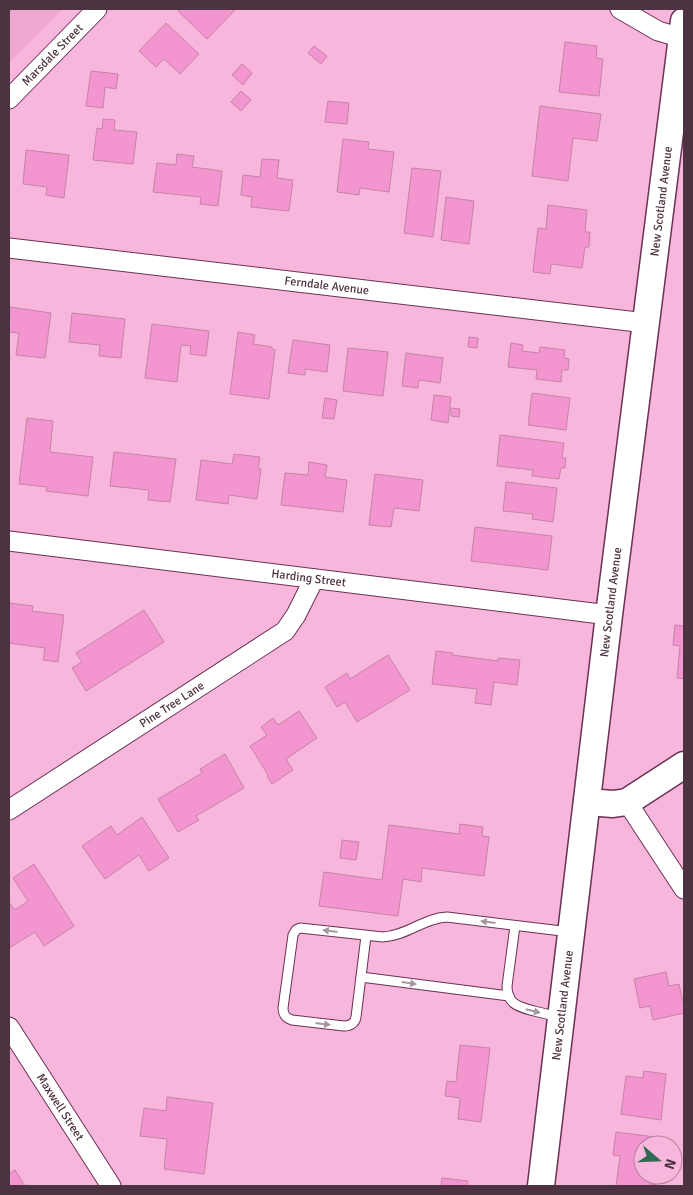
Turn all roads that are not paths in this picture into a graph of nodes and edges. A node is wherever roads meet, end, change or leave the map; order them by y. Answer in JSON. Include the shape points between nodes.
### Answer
{"nodes":[{"id":1,"x":97,"y":9,"type":"edge"},
{"id":2,"x":620,"y":9,"type":"edge"},
{"id":3,"x":683,"y":29,"type":"edge"},
{"id":4,"x":9,"y":99,"type":"edge"},
{"id":5,"x":9,"y":248,"type":"edge"},
{"id":6,"x":646,"y":323,"type":"junction"},
{"id":7,"x":9,"y":541,"type":"edge"},
{"id":8,"x":314,"y":579,"type":"junction"},
{"id":9,"x":609,"y":616,"type":"junction"},
{"id":10,"x":684,"y":765,"type":"edge"},
{"id":11,"x":587,"y":802,"type":"junction"},
{"id":12,"x":627,"y":802,"type":"junction"},
{"id":13,"x":9,"y":810,"type":"edge"},
{"id":14,"x":684,"y":889,"type":"edge"},
{"id":15,"x":515,"y":926,"type":"junction"},
{"id":16,"x":572,"y":933,"type":"junction"},
{"id":17,"x":366,"y":936,"type":"junction"},
{"id":18,"x":361,"y":977,"type":"junction"},
{"id":19,"x":509,"y":996,"type":"junction"},
{"id":20,"x":561,"y":1018,"type":"junction"},
{"id":21,"x":9,"y":1027,"type":"edge"},
{"id":22,"x":111,"y":1186,"type":"edge"},
{"id":23,"x":540,"y":1186,"type":"edge"}],
"edges":[{"from":1,"to":4,"type":"street","name":"Marsdale Street"},
{"from":2,"to":3,"type":"street","via":[[658,31]]},
{"from":3,"to":6,"type":"street","name":"New Scotland Avenue"},
{"from":5,"to":6,"type":"street","name":"Ferndale Avenue"},
{"from":6,"to":9,"type":"street","name":"New Scotland Avenue"},
{"from":7,"to":8,"type":"street","name":"Harding Street"},
{"from":8,"to":9,"type":"street","name":"Harding Street"},
{"from":8,"to":13,"type":"street","name":"Pine Tree Lane","via":[[285,631]]},
{"from":9,"to":11,"type":"street","name":"New Scotland Avenue"},
{"from":10,"to":12,"type":"street"},
{"from":11,"to":12,"type":"street"},
{"from":11,"to":16,"type":"street","name":"New Scotland Avenue"},
{"from":12,"to":14,"type":"street"},
{"from":15,"to":16,"type":"lane"},
{"from":15,"to":17,"type":"lane","one_way":true,"via":[[442,918],[388,937]]},
{"from":15,"to":19,"type":"lane"},
{"from":16,"to":20,"type":"street","name":"New Scotland Avenue"},
{"from":17,"to":18,"type":"lane"},
{"from":17,"to":18,"type":"lane","one_way":true,"via":[[303,928],[296,930],[292,937],[283,1008],[286,1018],[350,1026],[356,1020]]},
{"from":18,"to":19,"type":"lane","one_way":true},
{"from":19,"to":20,"type":"lane","one_way":true,"via":[[515,1005]]},
{"from":20,"to":23,"type":"street","name":"New Scotland Avenue"},
{"from":21,"to":22,"type":"street","name":"Maxwell Street"}]}
